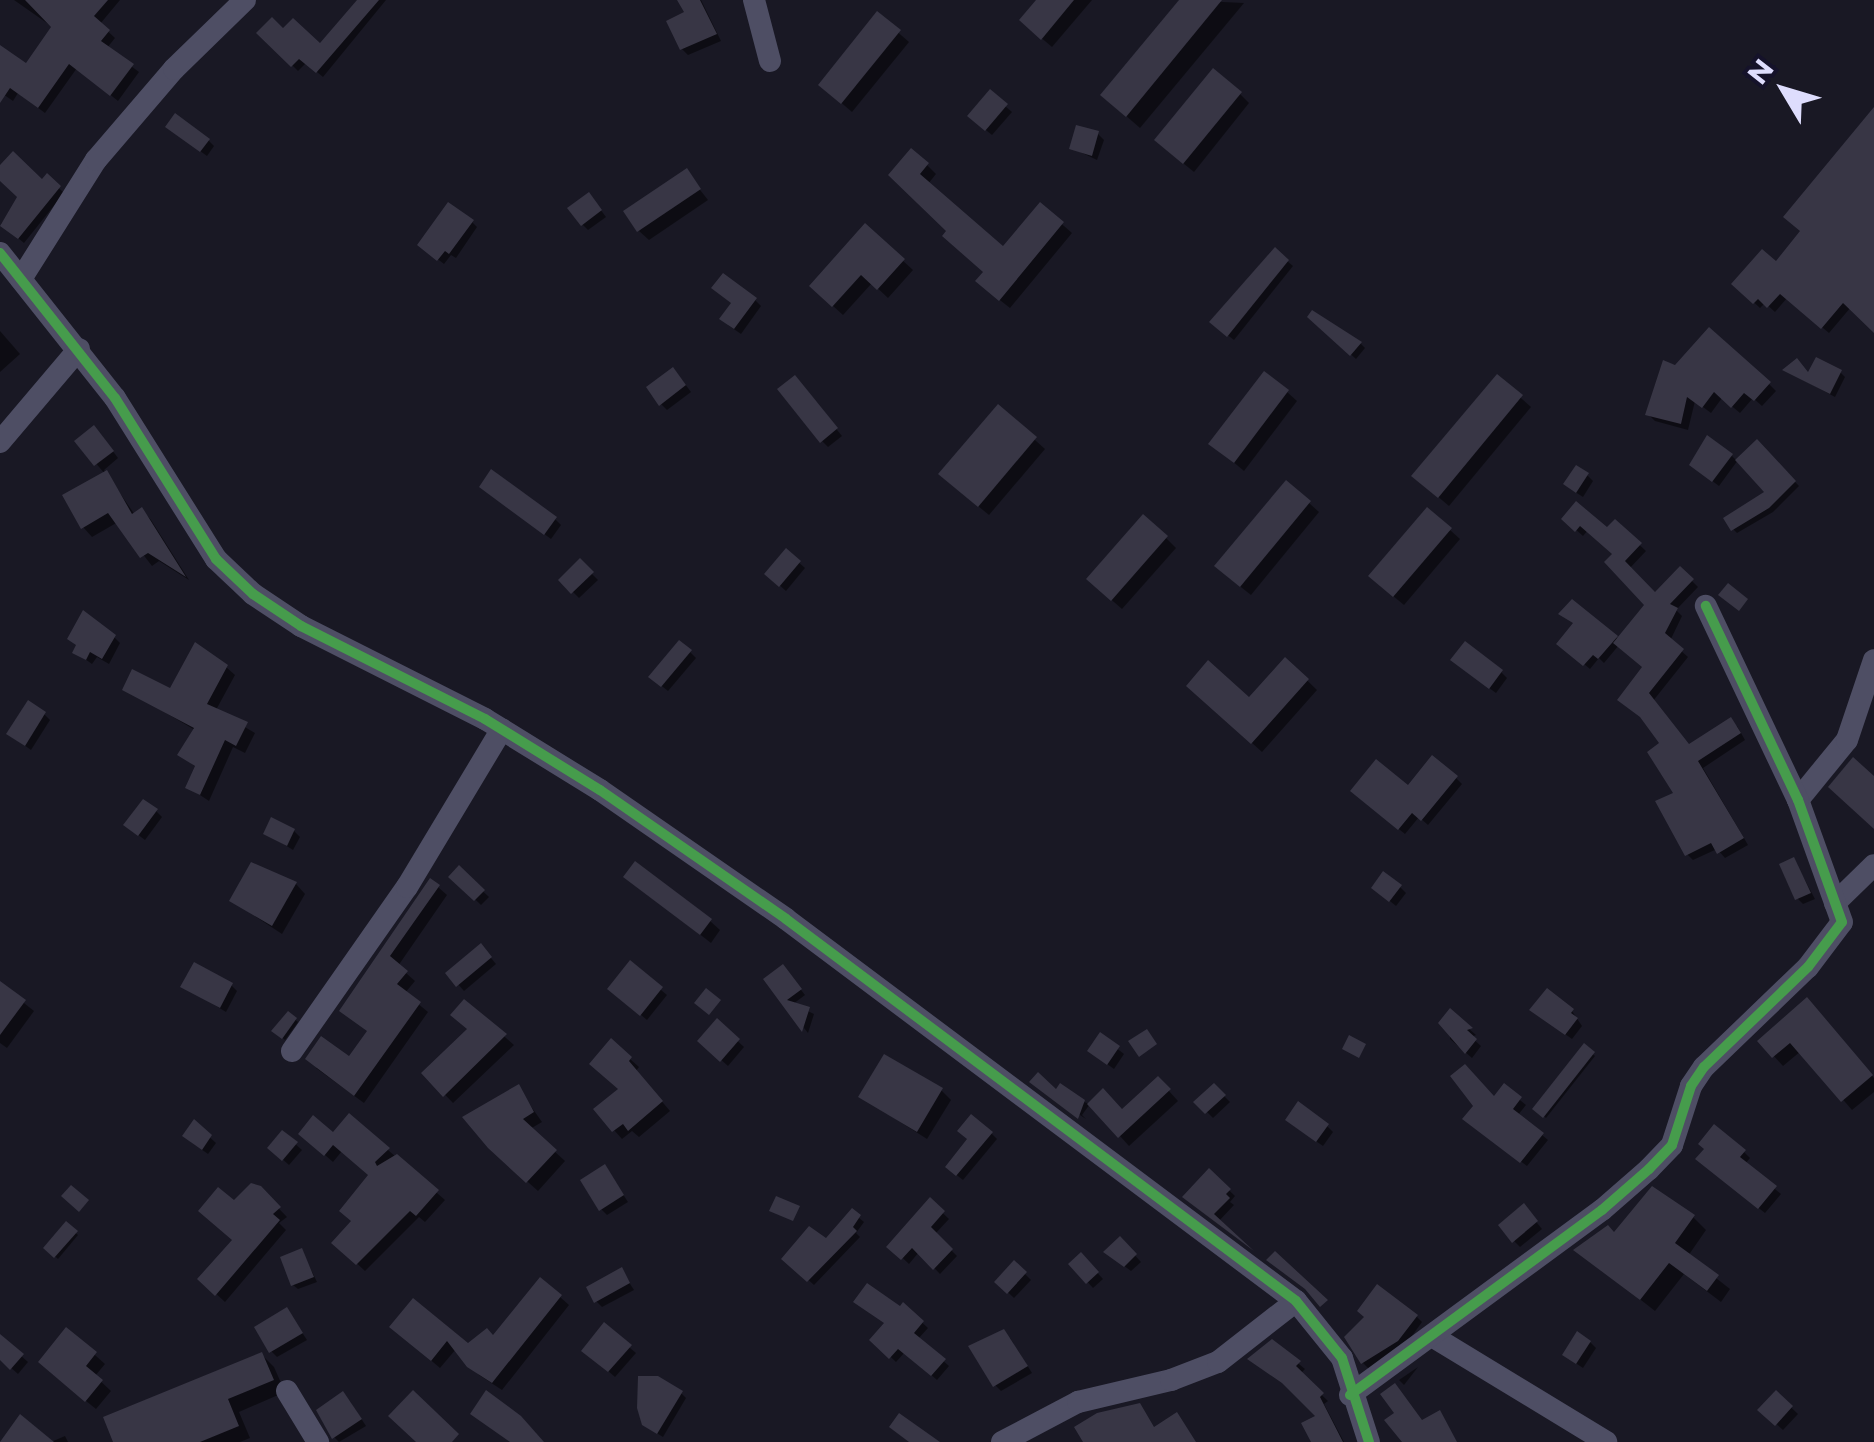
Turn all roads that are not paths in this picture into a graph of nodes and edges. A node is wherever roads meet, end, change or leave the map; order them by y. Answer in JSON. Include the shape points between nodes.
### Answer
{"nodes":[{"id":1,"x":245,"y":0,"type":"edge"},
{"id":2,"x":754,"y":0,"type":"edge"},
{"id":3,"x":770,"y":61,"type":"dead end"},
{"id":4,"x":0,"y":253,"type":"edge"},
{"id":5,"x":21,"y":278,"type":"junction"},
{"id":6,"x":79,"y":349,"type":"junction"},
{"id":7,"x":0,"y":442,"type":"edge"},
{"id":8,"x":1706,"y":606,"type":"dead end"},
{"id":9,"x":1874,"y":660,"type":"edge"},
{"id":10,"x":502,"y":729,"type":"junction"},
{"id":11,"x":1798,"y":800,"type":"junction"},
{"id":12,"x":1874,"y":865,"type":"edge"},
{"id":13,"x":1835,"y":903,"type":"junction"},
{"id":14,"x":292,"y":1051,"type":"dead end"},
{"id":15,"x":1296,"y":1302,"type":"junction"},
{"id":16,"x":1432,"y":1336,"type":"junction"},
{"id":17,"x":288,"y":1391,"type":"dead end"},
{"id":18,"x":1350,"y":1395,"type":"junction"},
{"id":19,"x":318,"y":1442,"type":"edge"},
{"id":20,"x":1002,"y":1442,"type":"edge"},
{"id":21,"x":1369,"y":1442,"type":"edge"},
{"id":22,"x":1606,"y":1442,"type":"edge"}],
"edges":[{"from":1,"to":5,"type":"street","via":[[96,160]]},
{"from":2,"to":3,"type":"street"},
{"from":4,"to":5,"type":"street"},
{"from":5,"to":6,"type":"street"},
{"from":6,"to":7,"type":"street"},
{"from":6,"to":10,"type":"street","via":[[216,559],[253,594],[301,626]]},
{"from":8,"to":11,"type":"street"},
{"from":9,"to":11,"type":"street","via":[[1848,740]]},
{"from":10,"to":14,"type":"street","via":[[407,887]]},
{"from":10,"to":15,"type":"street","via":[[786,919]]},
{"from":11,"to":13,"type":"street"},
{"from":12,"to":13,"type":"street"},
{"from":13,"to":16,"type":"street","via":[[1842,922],[1829,944],[1704,1067],[1672,1144],[1602,1210]]},
{"from":15,"to":18,"type":"street","via":[[1342,1358]]},
{"from":15,"to":20,"type":"street","via":[[1218,1362],[1078,1402]]},
{"from":16,"to":18,"type":"street"},
{"from":16,"to":22,"type":"street"},
{"from":17,"to":19,"type":"street"},
{"from":18,"to":21,"type":"street"}]}
